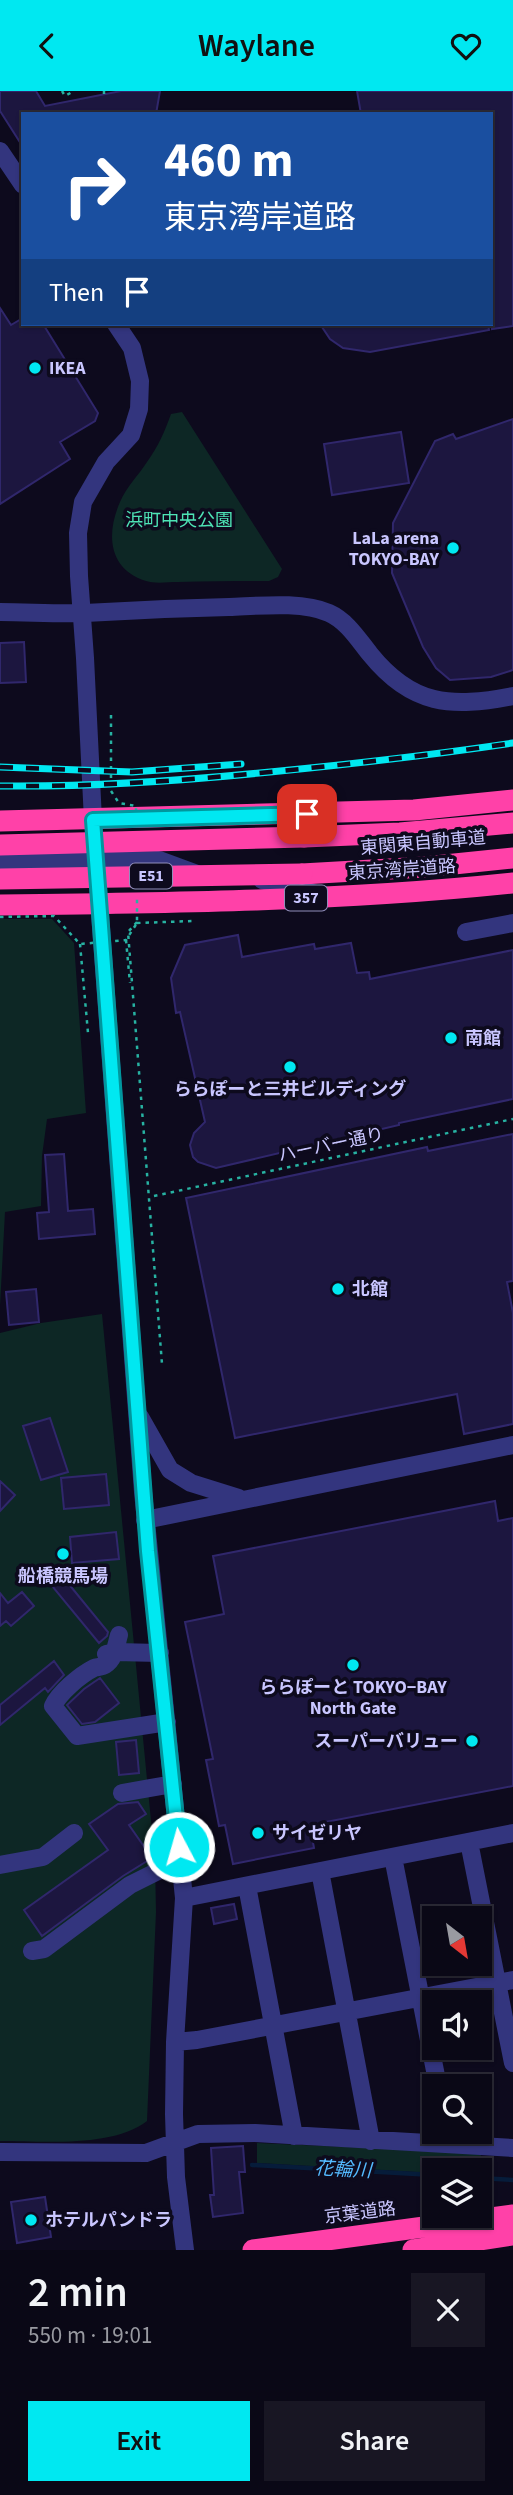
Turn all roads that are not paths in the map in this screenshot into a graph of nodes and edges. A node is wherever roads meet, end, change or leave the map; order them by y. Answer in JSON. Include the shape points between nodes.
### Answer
{"nodes":[{"id":1,"x":0,"y":151,"type":"edge"},
{"id":2,"x":21,"y":182,"type":"edge"},
{"id":3,"x":117,"y":326,"type":"edge"},
{"id":4,"x":0,"y":612,"type":"edge"},
{"id":5,"x":82,"y":613,"type":"junction"},
{"id":6,"x":513,"y":695,"type":"edge"},
{"id":7,"x":513,"y":800,"type":"edge"},
{"id":8,"x":93,"y":820,"type":"junction"},
{"id":9,"x":0,"y":821,"type":"edge"},
{"id":10,"x":513,"y":823,"type":"edge"},
{"id":11,"x":0,"y":845,"type":"edge"},
{"id":12,"x":513,"y":857,"type":"edge"},
{"id":13,"x":96,"y":861,"type":"junction"},
{"id":14,"x":0,"y":862,"type":"edge"},
{"id":15,"x":0,"y":879,"type":"edge"},
{"id":16,"x":513,"y":883,"type":"edge"},
{"id":17,"x":325,"y":897,"type":"junction"},
{"id":18,"x":99,"y":904,"type":"junction"},
{"id":19,"x":0,"y":905,"type":"edge"},
{"id":20,"x":513,"y":923,"type":"edge"},
{"id":21,"x":466,"y":932,"type":"dead end"},
{"id":22,"x":136,"y":1411,"type":"junction"},
{"id":23,"x":513,"y":1445,"type":"edge"},
{"id":24,"x":243,"y":1499,"type":"junction"},
{"id":25,"x":145,"y":1520,"type":"junction"},
{"id":26,"x":117,"y":1643,"type":"junction"},
{"id":27,"x":160,"y":1653,"type":"junction"},
{"id":28,"x":94,"y":1660,"type":"dead end"},
{"id":29,"x":167,"y":1727,"type":"junction"},
{"id":30,"x":85,"y":1738,"type":"dead end"},
{"id":31,"x":173,"y":1784,"type":"junction"},
{"id":32,"x":122,"y":1793,"type":"dead end"},
{"id":33,"x":74,"y":1833,"type":"dead end"},
{"id":34,"x":513,"y":1833,"type":"edge"},
{"id":35,"x":469,"y":1842,"type":"junction"},
{"id":36,"x":393,"y":1857,"type":"junction"},
{"id":37,"x":0,"y":1865,"type":"edge"},
{"id":38,"x":160,"y":1870,"type":"dead end"},
{"id":39,"x":320,"y":1871,"type":"junction"},
{"id":40,"x":247,"y":1886,"type":"junction"},
{"id":41,"x":184,"y":1898,"type":"junction"},
{"id":42,"x":32,"y":1951,"type":"dead end"},
{"id":43,"x":505,"y":1981,"type":"edge"},
{"id":44,"x":421,"y":1997,"type":"junction"},
{"id":45,"x":347,"y":2012,"type":"junction"},
{"id":46,"x":274,"y":2026,"type":"junction"},
{"id":47,"x":175,"y":2042,"type":"junction"},
{"id":48,"x":513,"y":2063,"type":"edge"},
{"id":49,"x":436,"y":2074,"type":"edge"},
{"id":50,"x":294,"y":2136,"type":"junction"},
{"id":51,"x":422,"y":2139,"type":"edge"},
{"id":52,"x":371,"y":2140,"type":"junction"},
{"id":53,"x":174,"y":2143,"type":"junction"},
{"id":54,"x":487,"y":2144,"type":"edge"},
{"id":55,"x":513,"y":2148,"type":"edge"},
{"id":56,"x":0,"y":2152,"type":"edge"},
{"id":57,"x":513,"y":2215,"type":"edge"},
{"id":58,"x":513,"y":2235,"type":"edge"},
{"id":59,"x":185,"y":2250,"type":"edge"},
{"id":60,"x":253,"y":2250,"type":"edge"},
{"id":61,"x":413,"y":2250,"type":"edge"}],
"edges":[{"from":1,"to":2,"type":"street"},
{"from":3,"to":5,"type":"street","via":[[132,348],[140,381],[139,409],[131,435],[92,483],[80,512]]},
{"from":4,"to":5,"type":"street"},
{"from":5,"to":6,"type":"street","via":[[275,605],[317,609],[338,617],[385,671],[411,689],[459,703]]},
{"from":5,"to":8,"type":"street"},
{"from":7,"to":8,"type":"highway","via":[[414,810]]},
{"from":8,"to":9,"type":"highway"},
{"from":8,"to":13,"type":"street"},
{"from":10,"to":11,"type":"highway","name":"東関東自動車道","number":"E51","bridge":true,"via":[[400,833]]},
{"from":12,"to":15,"type":"highway","name":"東関東自動車道","number":"E51","bridge":true,"via":[[302,874]]},
{"from":13,"to":14,"type":"street"},
{"from":13,"to":17,"type":"street","via":[[159,860],[214,880],[268,880]]},
{"from":13,"to":18,"type":"street"},
{"from":16,"to":17,"type":"highway","name":"東京湾岸道路","number":"357"},
{"from":17,"to":18,"type":"highway","name":"東京湾岸道路","number":"357"},
{"from":18,"to":19,"type":"highway","name":"東京湾岸道路","number":"357"},
{"from":18,"to":22,"type":"street"},
{"from":20,"to":21,"type":"street"},
{"from":22,"to":24,"type":"street","via":[[170,1470],[191,1483]]},
{"from":22,"to":25,"type":"street"},
{"from":23,"to":24,"type":"street"},
{"from":24,"to":25,"type":"street"},
{"from":25,"to":27,"type":"street"},
{"from":26,"to":27,"type":"street"},
{"from":26,"to":28,"type":"street"},
{"from":26,"to":29,"type":"street","via":[[105,1665],[61,1692],[53,1706],[77,1735]]},
{"from":27,"to":29,"type":"street"},
{"from":29,"to":30,"type":"street"},
{"from":29,"to":31,"type":"street"},
{"from":31,"to":32,"type":"street"},
{"from":31,"to":41,"type":"street"},
{"from":33,"to":37,"type":"street","via":[[43,1857]]},
{"from":34,"to":35,"type":"street"},
{"from":35,"to":36,"type":"street"},
{"from":35,"to":43,"type":"street"},
{"from":36,"to":39,"type":"street"},
{"from":36,"to":44,"type":"street"},
{"from":38,"to":42,"type":"street","via":[[130,1885],[44,1949]]},
{"from":39,"to":40,"type":"street"},
{"from":39,"to":45,"type":"street"},
{"from":40,"to":41,"type":"street"},
{"from":40,"to":46,"type":"street"},
{"from":41,"to":47,"type":"street"},
{"from":43,"to":44,"type":"street"},
{"from":43,"to":48,"type":"street"},
{"from":44,"to":45,"type":"street"},
{"from":44,"to":49,"type":"street"},
{"from":45,"to":46,"type":"street"},
{"from":45,"to":52,"type":"street"},
{"from":46,"to":47,"type":"street"},
{"from":46,"to":50,"type":"street"},
{"from":47,"to":53,"type":"street"},
{"from":50,"to":52,"type":"street"},
{"from":50,"to":53,"type":"street","via":[[198,2134]]},
{"from":51,"to":52,"type":"street"},
{"from":53,"to":56,"type":"street","via":[[146,2153]]},
{"from":53,"to":59,"type":"street"},
{"from":54,"to":55,"type":"street"},
{"from":57,"to":60,"type":"highway","name":"京葉道路"},
{"from":58,"to":61,"type":"highway"}]}
